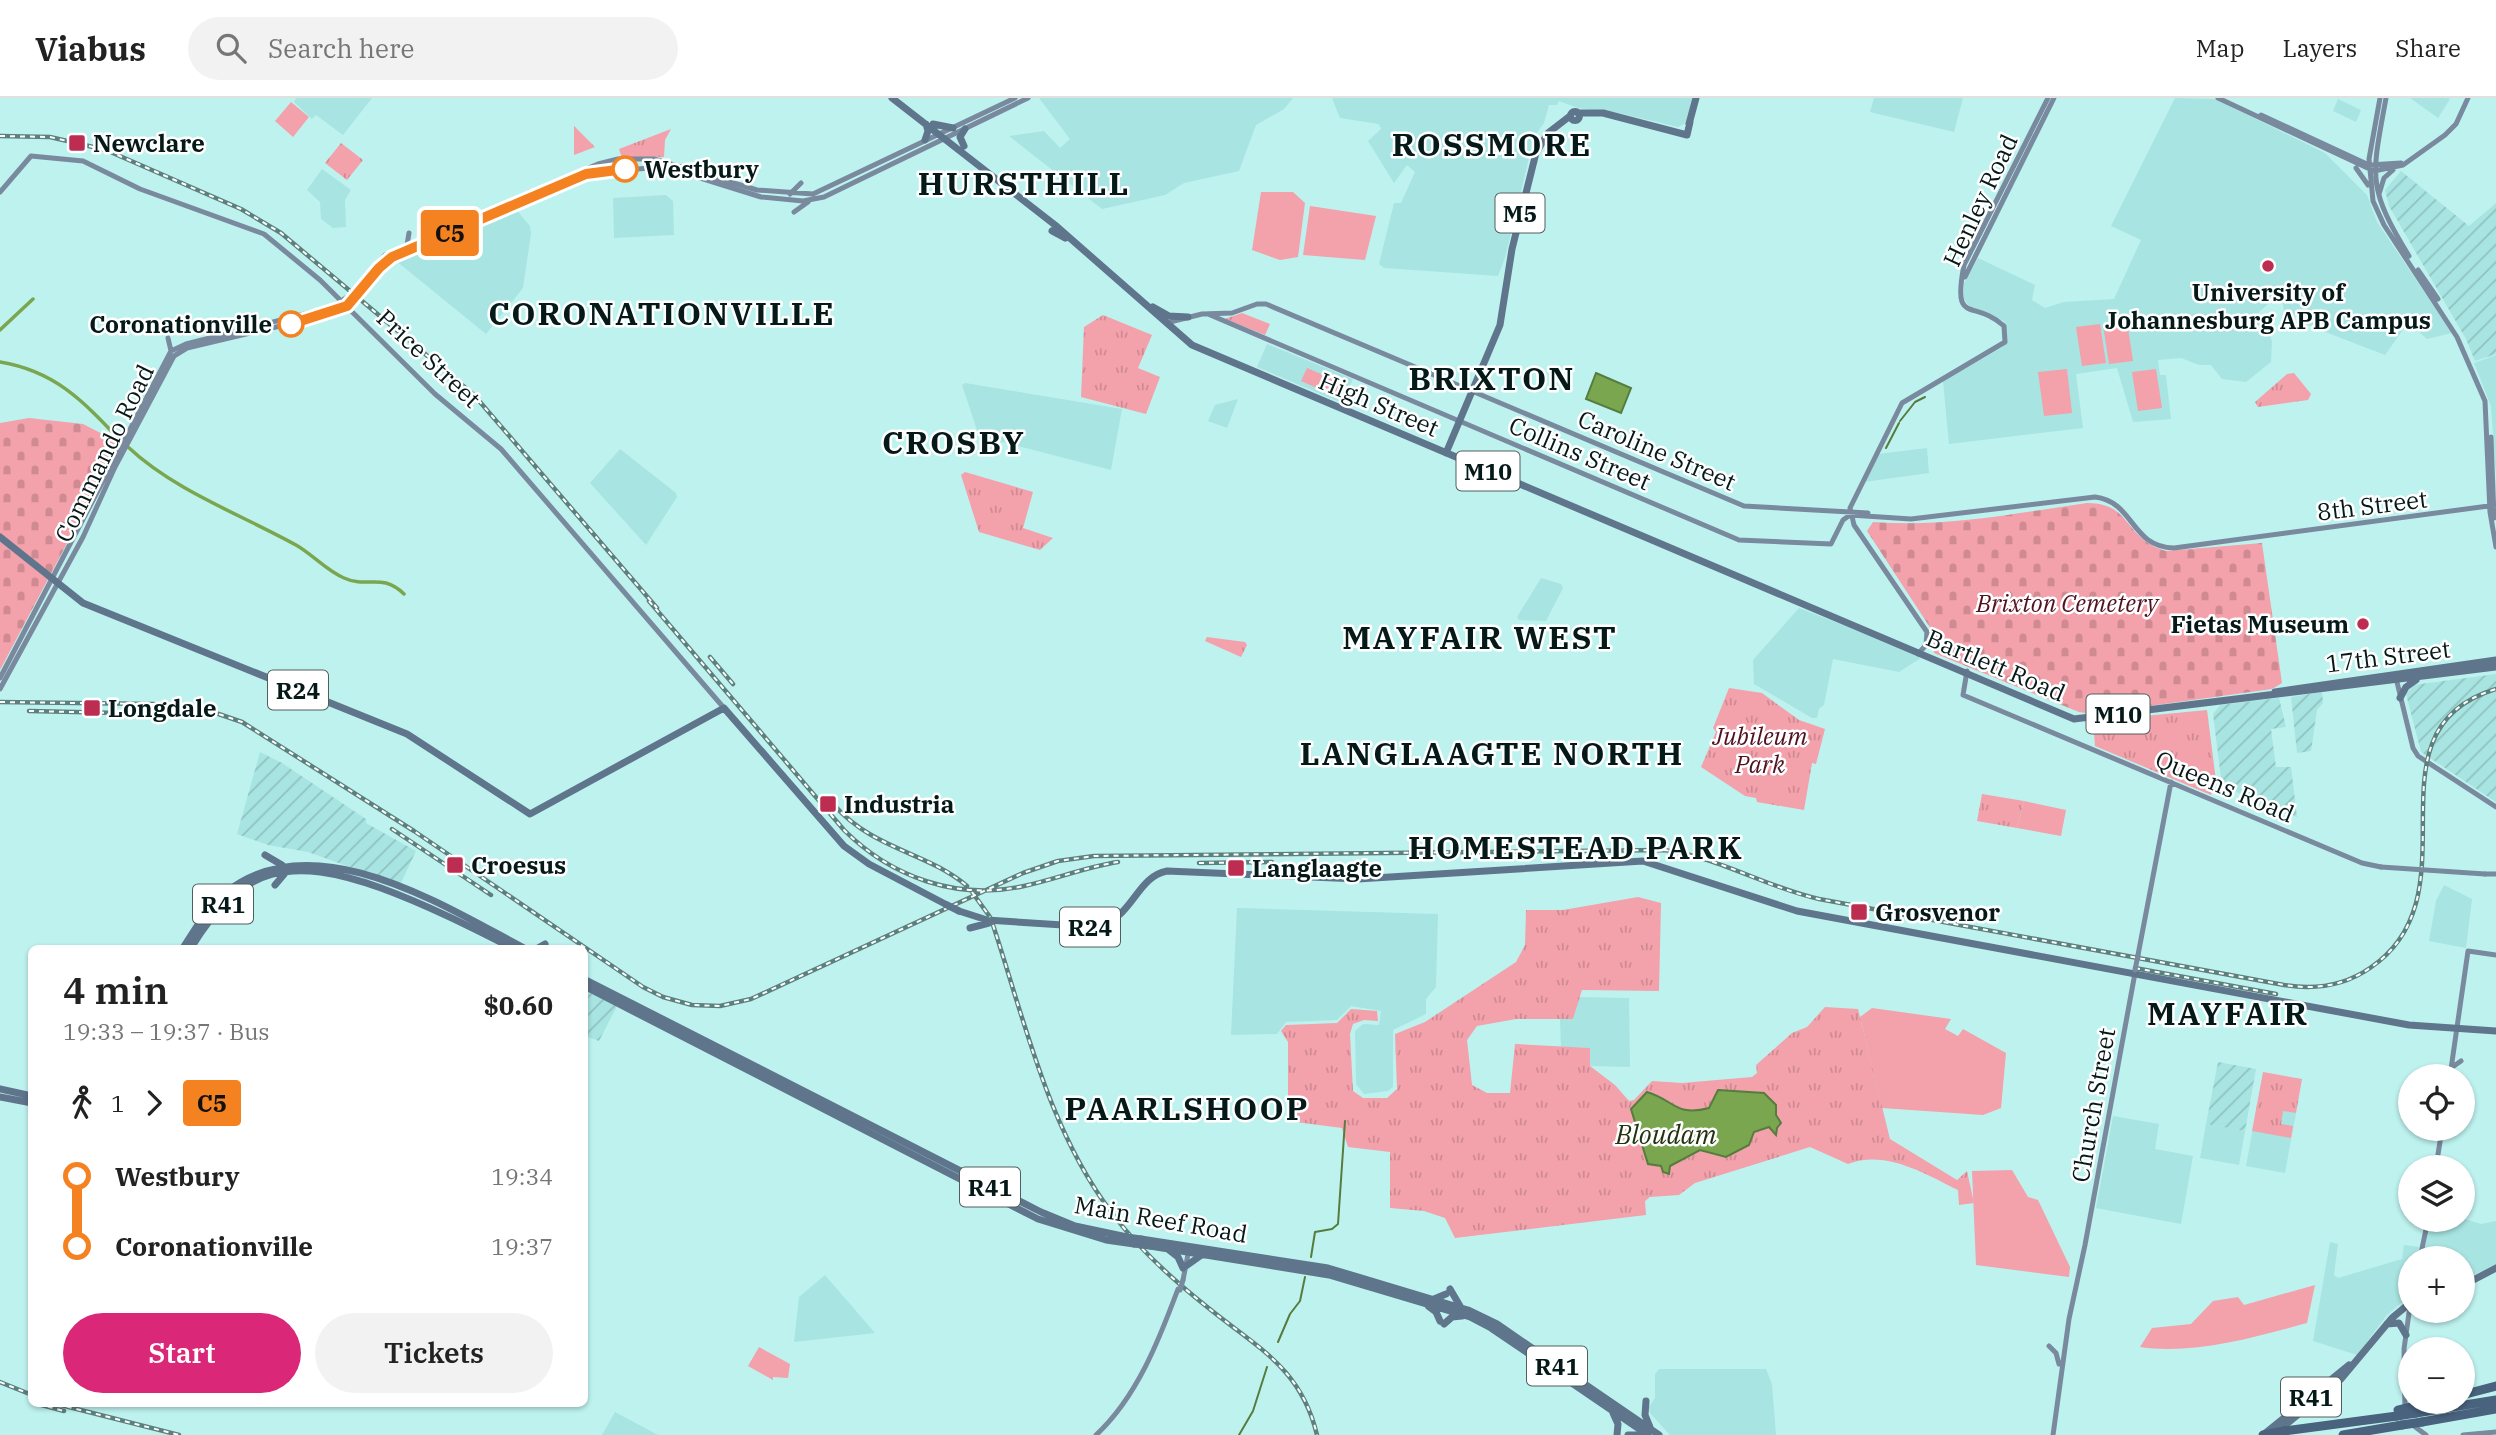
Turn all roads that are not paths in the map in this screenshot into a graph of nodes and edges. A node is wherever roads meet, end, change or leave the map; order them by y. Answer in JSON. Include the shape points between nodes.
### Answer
{"nodes":[{"id":1,"x":892,"y":98,"type":"edge"},
{"id":2,"x":900,"y":98,"type":"edge"},
{"id":3,"x":1015,"y":98,"type":"edge"},
{"id":4,"x":1028,"y":98,"type":"edge"},
{"id":5,"x":1696,"y":98,"type":"edge"},
{"id":6,"x":2048,"y":98,"type":"edge"},
{"id":7,"x":2054,"y":98,"type":"edge"},
{"id":8,"x":2218,"y":98,"type":"edge"},
{"id":9,"x":2225,"y":98,"type":"edge"},
{"id":10,"x":2380,"y":98,"type":"edge"},
{"id":11,"x":2386,"y":98,"type":"edge"},
{"id":12,"x":2468,"y":98,"type":"edge"},
{"id":13,"x":929,"y":124,"type":"junction"},
{"id":14,"x":965,"y":129,"type":"junction"},
{"id":15,"x":946,"y":133,"type":"junction"},
{"id":16,"x":925,"y":140,"type":"junction"},
{"id":17,"x":964,"y":146,"type":"junction"},
{"id":18,"x":2349,"y":162,"type":"junction"},
{"id":19,"x":2403,"y":164,"type":"junction"},
{"id":20,"x":2371,"y":168,"type":"junction"},
{"id":21,"x":2395,"y":168,"type":"junction"},
{"id":22,"x":0,"y":192,"type":"edge"},
{"id":23,"x":2371,"y":192,"type":"junction"},
{"id":24,"x":814,"y":194,"type":"junction"},
{"id":25,"x":789,"y":197,"type":"junction"},
{"id":26,"x":800,"y":198,"type":"junction"},
{"id":27,"x":810,"y":201,"type":"junction"},
{"id":28,"x":2380,"y":202,"type":"junction"},
{"id":29,"x":1052,"y":231,"type":"dead end"},
{"id":30,"x":409,"y":233,"type":"dead end"},
{"id":31,"x":1073,"y":240,"type":"junction"},
{"id":32,"x":407,"y":245,"type":"junction"},
{"id":33,"x":1961,"y":283,"type":"junction"},
{"id":34,"x":2429,"y":289,"type":"junction"},
{"id":35,"x":358,"y":290,"type":"junction"},
{"id":36,"x":334,"y":294,"type":"junction"},
{"id":37,"x":345,"y":304,"type":"junction"},
{"id":38,"x":1153,"y":306,"type":"junction"},
{"id":39,"x":332,"y":307,"type":"junction"},
{"id":40,"x":2442,"y":309,"type":"junction"},
{"id":41,"x":1207,"y":314,"type":"junction"},
{"id":42,"x":1188,"y":317,"type":"junction"},
{"id":43,"x":1168,"y":322,"type":"junction"},
{"id":44,"x":2449,"y":323,"type":"junction"},
{"id":45,"x":2444,"y":332,"type":"dead end"},
{"id":46,"x":2459,"y":337,"type":"junction"},
{"id":47,"x":168,"y":338,"type":"dead end"},
{"id":48,"x":171,"y":351,"type":"junction"},
{"id":49,"x":1472,"y":390,"type":"junction"},
{"id":50,"x":1459,"y":421,"type":"junction"},
{"id":51,"x":1446,"y":452,"type":"junction"},
{"id":52,"x":2493,"y":485,"type":"junction"},
{"id":53,"x":2496,"y":495,"type":"edge"},
{"id":54,"x":2493,"y":509,"type":"edge"},
{"id":55,"x":1852,"y":513,"type":"junction"},
{"id":56,"x":1888,"y":517,"type":"joint"},
{"id":57,"x":0,"y":537,"type":"edge"},
{"id":58,"x":2496,"y":547,"type":"edge"},
{"id":59,"x":54,"y":582,"type":"junction"},
{"id":60,"x":1785,"y":596,"type":"junction"},
{"id":61,"x":1917,"y":655,"type":"junction"},
{"id":62,"x":2496,"y":660,"type":"edge"},
{"id":63,"x":2496,"y":667,"type":"edge"},
{"id":64,"x":1966,"y":673,"type":"junction"},
{"id":65,"x":2396,"y":677,"type":"junction"},
{"id":66,"x":0,"y":678,"type":"edge"},
{"id":67,"x":2419,"y":678,"type":"junction"},
{"id":68,"x":0,"y":689,"type":"edge"},
{"id":69,"x":2284,"y":692,"type":"joint"},
{"id":70,"x":2400,"y":698,"type":"junction"},
{"id":71,"x":724,"y":708,"type":"junction"},
{"id":72,"x":2171,"y":782,"type":"junction"},
{"id":73,"x":2496,"y":807,"type":"edge"},
{"id":74,"x":265,"y":855,"type":"dead end"},
{"id":75,"x":286,"y":869,"type":"junction"},
{"id":76,"x":2496,"y":874,"type":"edge"},
{"id":77,"x":261,"y":879,"type":"junction"},
{"id":78,"x":443,"y":909,"type":"junction"},
{"id":79,"x":962,"y":912,"type":"junction"},
{"id":80,"x":1018,"y":922,"type":"junction"},
{"id":81,"x":185,"y":945,"type":"edge"},
{"id":82,"x":193,"y":945,"type":"edge"},
{"id":83,"x":507,"y":945,"type":"edge"},
{"id":84,"x":518,"y":945,"type":"edge"},
{"id":85,"x":2493,"y":955,"type":"edge"},
{"id":86,"x":2135,"y":972,"type":"junction"},
{"id":87,"x":588,"y":982,"type":"edge"},
{"id":88,"x":588,"y":988,"type":"edge"},
{"id":89,"x":614,"y":998,"type":"junction"},
{"id":90,"x":2456,"y":1026,"type":"junction"},
{"id":91,"x":2496,"y":1031,"type":"edge"},
{"id":92,"x":733,"y":1059,"type":"junction"},
{"id":93,"x":2461,"y":1061,"type":"dead end"},
{"id":94,"x":2451,"y":1064,"type":"edge"},
{"id":95,"x":2454,"y":1064,"type":"edge"},
{"id":96,"x":0,"y":1089,"type":"edge"},
{"id":97,"x":28,"y":1095,"type":"edge"},
{"id":98,"x":0,"y":1097,"type":"edge"},
{"id":99,"x":28,"y":1102,"type":"edge"},
{"id":100,"x":837,"y":1116,"type":"junction"},
{"id":101,"x":837,"y":1126,"type":"dead end"},
{"id":102,"x":965,"y":1178,"type":"junction"},
{"id":103,"x":978,"y":1185,"type":"junction"},
{"id":104,"x":1138,"y":1241,"type":"junction"},
{"id":105,"x":1166,"y":1248,"type":"junction"},
{"id":106,"x":1186,"y":1248,"type":"junction"},
{"id":107,"x":1207,"y":1254,"type":"junction"},
{"id":108,"x":1184,"y":1267,"type":"junction"},
{"id":109,"x":2496,"y":1268,"type":"edge"},
{"id":110,"x":2475,"y":1279,"type":"edge"},
{"id":111,"x":1433,"y":1300,"type":"junction"},
{"id":112,"x":1421,"y":1302,"type":"junction"},
{"id":113,"x":1463,"y":1308,"type":"junction"},
{"id":114,"x":2398,"y":1314,"type":"edge"},
{"id":115,"x":1470,"y":1317,"type":"junction"},
{"id":116,"x":2408,"y":1323,"type":"edge"},
{"id":117,"x":2386,"y":1324,"type":"junction"},
{"id":118,"x":2406,"y":1335,"type":"junction"},
{"id":119,"x":2049,"y":1346,"type":"dead end"},
{"id":120,"x":2368,"y":1348,"type":"junction"},
{"id":121,"x":2061,"y":1370,"type":"junction"},
{"id":122,"x":2309,"y":1384,"type":"dead end"},
{"id":123,"x":2496,"y":1388,"type":"edge"},
{"id":124,"x":2475,"y":1392,"type":"edge"},
{"id":125,"x":2496,"y":1400,"type":"edge"},
{"id":126,"x":1646,"y":1401,"type":"dead end"},
{"id":127,"x":2306,"y":1402,"type":"junction"},
{"id":128,"x":2475,"y":1402,"type":"edge"},
{"id":129,"x":1609,"y":1409,"type":"junction"},
{"id":130,"x":2496,"y":1412,"type":"edge"},
{"id":131,"x":2398,"y":1413,"type":"edge"},
{"id":132,"x":2496,"y":1432,"type":"edge"},
{"id":133,"x":1651,"y":1434,"type":"edge"},
{"id":134,"x":2267,"y":1434,"type":"edge"},
{"id":135,"x":1098,"y":1435,"type":"edge"},
{"id":136,"x":1617,"y":1435,"type":"edge"},
{"id":137,"x":1628,"y":1435,"type":"edge"},
{"id":138,"x":2053,"y":1435,"type":"edge"},
{"id":139,"x":2343,"y":1435,"type":"edge"},
{"id":140,"x":2427,"y":1435,"type":"edge"},
{"id":141,"x":2463,"y":1435,"type":"edge"}],
"edges":[{"from":1,"to":13,"type":"main road"},
{"from":2,"to":13,"type":"main road"},
{"from":3,"to":15,"type":"main road"},
{"from":4,"to":14,"type":"main road"},
{"from":5,"to":49,"type":"main road","number":"M5","via":[[1687,132],[1590,113],[1562,123],[1544,138],[1534,159],[1511,249],[1500,325]]},
{"from":6,"to":33,"type":"main road","name":"Henley Road","via":[[1964,265]]},
{"from":7,"to":33,"type":"main road","name":"Henley Road"},
{"from":8,"to":18,"type":"main road"},
{"from":9,"to":20,"type":"main road"},
{"from":10,"to":20,"type":"main road"},
{"from":11,"to":20,"type":"main road"},
{"from":12,"to":19,"type":"main road","via":[[2452,128]]},
{"from":13,"to":15,"type":"main road"},
{"from":13,"to":15,"type":"main road"},
{"from":13,"to":16,"type":"main road"},
{"from":14,"to":15,"type":"main road"},
{"from":14,"to":17,"type":"main road","via":[[960,137]]},
{"from":15,"to":16,"type":"main road"},
{"from":15,"to":17,"type":"main road","number":"M10"},
{"from":15,"to":27,"type":"main road"},
{"from":15,"to":31,"type":"main road","number":"M10"},
{"from":16,"to":24,"type":"main road"},
{"from":17,"to":38,"type":"main road","number":"M10"},
{"from":18,"to":20,"type":"main road"},
{"from":18,"to":23,"type":"main road","via":[[2361,172]]},
{"from":19,"to":20,"type":"main road"},
{"from":19,"to":21,"type":"main road"},
{"from":20,"to":21,"type":"main road"},
{"from":20,"to":23,"type":"main road"},
{"from":20,"to":28,"type":"main road"},
{"from":21,"to":28,"type":"main road","via":[[2381,183]]},
{"from":22,"to":36,"type":"main road","name":"Price Street","via":[[31,156],[83,161],[140,189],[261,232]]},
{"from":23,"to":34,"type":"main road","via":[[2381,220]]},
{"from":24,"to":25,"type":"main road","via":[[801,185]]},
{"from":24,"to":26,"type":"main road"},
{"from":25,"to":26,"type":"main road"},
{"from":25,"to":27,"type":"main road","via":[[794,212]]},
{"from":25,"to":32,"type":"main road","via":[[659,159],[618,159]]},
{"from":25,"to":35,"type":"main road","via":[[757,196],[665,167],[591,172],[392,257]]},
{"from":26,"to":27,"type":"main road"},
{"from":28,"to":34,"type":"main road"},
{"from":29,"to":31,"type":"main road"},
{"from":30,"to":32,"type":"main road"},
{"from":31,"to":43,"type":"main road","number":"M10"},
{"from":32,"to":35,"type":"main road","via":[[383,257]]},
{"from":33,"to":55,"type":"main road","via":[[1963,305],[2001,323],[2007,334],[2005,342],[1902,402],[1856,494]]},
{"from":34,"to":40,"type":"main road"},
{"from":35,"to":37,"type":"main road","bridge":true},
{"from":36,"to":37,"type":"main road","name":"Price Street"},
{"from":36,"to":39,"type":"main road"},
{"from":37,"to":39,"type":"main road","name":"Commando Road"},
{"from":37,"to":59,"type":"main road","name":"Commando Road","via":[[306,321],[187,348],[174,356]]},
{"from":37,"to":71,"type":"main road","name":"Price Street","via":[[430,390],[501,449]]},
{"from":38,"to":42,"type":"main road","via":[[1169,316]]},
{"from":38,"to":43,"type":"main road","number":"M10"},
{"from":39,"to":48,"type":"main road","name":"Commando Road"},
{"from":40,"to":44,"type":"main road"},
{"from":40,"to":46,"type":"main road"},
{"from":41,"to":42,"type":"main road"},
{"from":41,"to":49,"type":"main road","name":"Caroline Street","via":[[1266,304]]},
{"from":41,"to":50,"type":"main road","name":"Collins Street"},
{"from":42,"to":43,"type":"main road"},
{"from":43,"to":51,"type":"main road","name":"High Street","number":"M10","via":[[1193,344]]},
{"from":44,"to":45,"type":"main road"},
{"from":44,"to":46,"type":"main road"},
{"from":46,"to":52,"type":"main road","via":[[2489,401]]},
{"from":46,"to":54,"type":"main road","via":[[2486,405]]},
{"from":47,"to":48,"type":"main road"},
{"from":48,"to":59,"type":"main road","name":"Commando Road"},
{"from":49,"to":50,"type":"main road","number":"M5"},
{"from":49,"to":55,"type":"main road","name":"Caroline Street","via":[[1744,506]]},
{"from":50,"to":51,"type":"main road","number":"M5"},
{"from":50,"to":55,"type":"main road","name":"Collins Street","via":[[1736,539],[1831,544],[1843,520]]},
{"from":51,"to":60,"type":"main road","name":"High Street","number":"M10"},
{"from":52,"to":53,"type":"main road"},
{"from":52,"to":54,"type":"main road"},
{"from":54,"to":56,"type":"main road","name":"8th Street","via":[[2164,547],[2142,536],[2116,504],[2095,497],[1911,519]]},
{"from":54,"to":58,"type":"main road"},
{"from":55,"to":56,"type":"main road","name":"Caroline Street"},
{"from":55,"to":61,"type":"main road","via":[[1927,632],[1928,641]]},
{"from":57,"to":59,"type":"main road","number":"R24"},
{"from":59,"to":66,"type":"main road","name":"Commando Road"},
{"from":59,"to":68,"type":"main road","name":"Commando Road"},
{"from":59,"to":71,"type":"main road","number":"R24","via":[[83,603],[415,737],[530,814]]},
{"from":60,"to":61,"type":"main road","name":"Bartlett Road","number":"M10"},
{"from":60,"to":61,"type":"main road","name":"Bartlett Road","number":"M10"},
{"from":61,"to":64,"type":"main road","name":"Bartlett Road","number":"M10"},
{"from":62,"to":65,"type":"main road","name":"17th Street","number":"M10"},
{"from":63,"to":67,"type":"main road","name":"17th Street","number":"M10"},
{"from":64,"to":69,"type":"main road","name":"Bartlett Road","number":"M10","via":[[2080,718]]},
{"from":64,"to":72,"type":"main road","name":"Queens Road","via":[[1963,695]]},
{"from":65,"to":67,"type":"main road","name":"17th Street","number":"M10"},
{"from":65,"to":69,"type":"main road","name":"17th Street","number":"M10"},
{"from":65,"to":70,"type":"main road"},
{"from":67,"to":70,"type":"main road"},
{"from":70,"to":73,"type":"main road","via":[[2418,757]]},
{"from":71,"to":79,"type":"main road","number":"R24","bridge":true,"via":[[844,846]]},
{"from":72,"to":76,"type":"main road","name":"Queens Road","bridge":true,"via":[[2362,863]]},
{"from":72,"to":86,"type":"main road","name":"Church Street","bridge":true},
{"from":74,"to":75,"type":"main road"},
{"from":75,"to":77,"type":"main road","number":"R41"},
{"from":75,"to":77,"type":"main road","via":[[272,886]]},
{"from":75,"to":78,"type":"main road","number":"R41","via":[[335,867]]},
{"from":75,"to":81,"type":"main road","number":"R41","via":[[255,875],[226,893],[206,912]]},
{"from":77,"to":82,"type":"main road","number":"R41","via":[[222,905]]},
{"from":78,"to":83,"type":"main road","number":"R41"},
{"from":78,"to":84,"type":"main road","number":"R41"},
{"from":79,"to":80,"type":"main road","number":"R24"},
{"from":79,"to":80,"type":"main road","via":[[968,928]]},
{"from":80,"to":86,"type":"main road","number":"R24","via":[[1104,925],[1123,913],[1152,877],[1167,871],[1358,879],[1636,861],[1668,867],[1776,906]]},
{"from":85,"to":90,"type":"main road","via":[[2468,951]]},
{"from":86,"to":90,"type":"main road","number":"R24","via":[[2409,1024]]},
{"from":86,"to":121,"type":"main road","name":"Church Street"},
{"from":87,"to":89,"type":"main road","name":"Main Reef Road","number":"R41"},
{"from":88,"to":89,"type":"main road","name":"Main Reef Road","number":"R41"},
{"from":89,"to":92,"type":"main road","name":"Main Reef Road","number":"R41"},
{"from":90,"to":91,"type":"main road","number":"R24"},
{"from":90,"to":94,"type":"main road"},
{"from":92,"to":100,"type":"main road","name":"Main Reef Road","number":"R41"},
{"from":92,"to":102,"type":"main road","name":"Main Reef Road","number":"R41"},
{"from":93,"to":95,"type":"main road"},
{"from":96,"to":97,"type":"main road"},
{"from":98,"to":99,"type":"main road"},
{"from":100,"to":101,"type":"main road"},
{"from":100,"to":102,"type":"main road","name":"Main Reef Road","number":"R41"},
{"from":102,"to":103,"type":"main road","name":"Main Reef Road","number":"R41"},
{"from":103,"to":104,"type":"main road","name":"Main Reef Road","number":"R41","bridge":true,"via":[[1063,1222]]},
{"from":103,"to":104,"type":"main road","name":"Main Reef Road","number":"R41","via":[[1065,1229]]},
{"from":104,"to":105,"type":"main road","name":"Main Reef Road","number":"R41","bridge":true},
{"from":104,"to":106,"type":"main road","name":"Main Reef Road","number":"R41"},
{"from":105,"to":106,"type":"main road","name":"Main Reef Road","number":"R41"},
{"from":105,"to":108,"type":"main road"},
{"from":106,"to":107,"type":"main road","name":"Main Reef Road","number":"R41"},
{"from":106,"to":108,"type":"main road"},
{"from":106,"to":111,"type":"main road","name":"Main Reef Road","number":"R41","via":[[1315,1265]]},
{"from":107,"to":108,"type":"main road"},
{"from":107,"to":112,"type":"main road","name":"Main Reef Road","number":"R41","via":[[1317,1272]]},
{"from":108,"to":135,"type":"main road","bridge":true,"via":[[1179,1290],[1132,1390]]},
{"from":109,"to":110,"type":"main road"},
{"from":111,"to":113,"type":"main road","name":"Main Reef Road","number":"R41"},
{"from":111,"to":113,"type":"main road","via":[[1448,1291]]},
{"from":112,"to":115,"type":"main road","name":"Main Reef Road","number":"R41"},
{"from":112,"to":115,"type":"main road","via":[[1442,1322],[1455,1316]]},
{"from":113,"to":133,"type":"main road","name":"Main Reef Road","number":"R41","via":[[1497,1324]]},
{"from":114,"to":117,"type":"main road","number":"R41"},
{"from":115,"to":129,"type":"main road","name":"Main Reef Road","number":"R41"},
{"from":116,"to":118,"type":"main road"},
{"from":117,"to":118,"type":"main road","via":[[2399,1323]]},
{"from":117,"to":120,"type":"main road","number":"R41"},
{"from":118,"to":140,"type":"main road","via":[[2404,1407],[2411,1424]]},
{"from":119,"to":121,"type":"main road"},
{"from":120,"to":127,"type":"main road","number":"R41"},
{"from":120,"to":134,"type":"main road","number":"R41","via":[[2320,1399]]},
{"from":121,"to":138,"type":"main road","name":"Church Street"},
{"from":122,"to":127,"type":"main road"},
{"from":123,"to":124,"type":"highway"},
{"from":125,"to":128,"type":"highway"},
{"from":126,"to":133,"type":"main road"},
{"from":127,"to":134,"type":"main road","number":"R41"},
{"from":129,"to":133,"type":"main road","name":"Main Reef Road","number":"R41"},
{"from":129,"to":136,"type":"main road","via":[[1618,1424]]},
{"from":130,"to":139,"type":"highway","bridge":true},
{"from":131,"to":134,"type":"highway","bridge":true},
{"from":132,"to":141,"type":"main road"},
{"from":133,"to":137,"type":"main road"}]}
